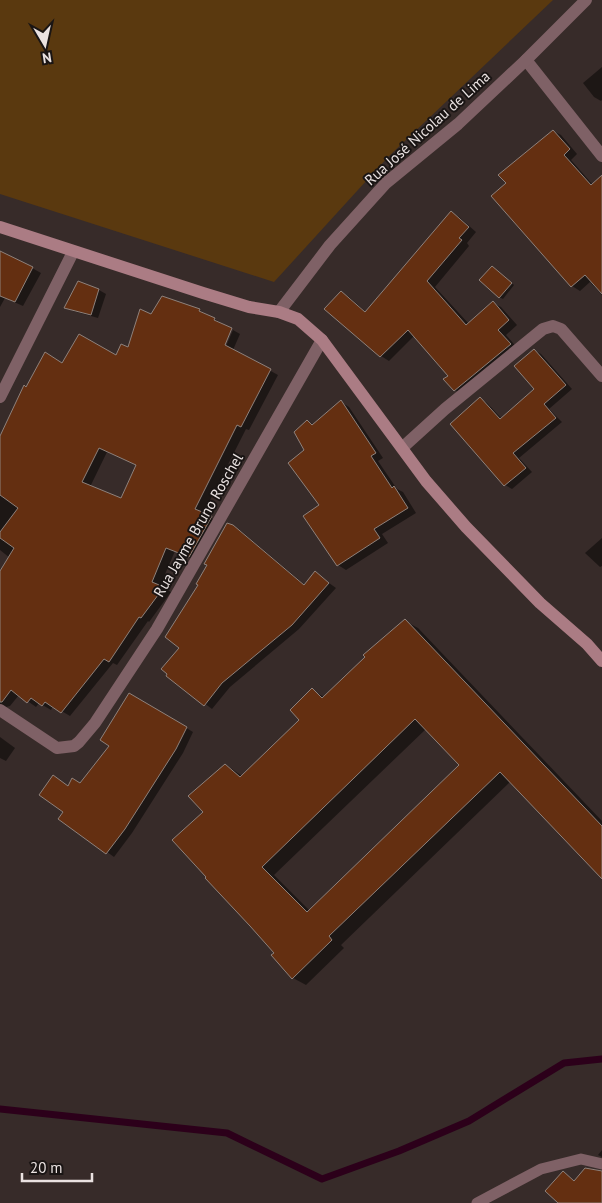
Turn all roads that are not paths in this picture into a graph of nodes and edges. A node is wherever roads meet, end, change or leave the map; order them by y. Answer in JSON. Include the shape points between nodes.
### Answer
{"nodes":[{"id":1,"x":586,"y":0,"type":"edge"},
{"id":2,"x":526,"y":60,"type":"junction"},
{"id":3,"x":602,"y":156,"type":"edge"},
{"id":4,"x":0,"y":227,"type":"edge"},
{"id":5,"x":73,"y":252,"type":"junction"},
{"id":6,"x":279,"y":312,"type":"junction"},
{"id":7,"x":322,"y":340,"type":"junction"},
{"id":8,"x":602,"y":376,"type":"edge"},
{"id":9,"x":0,"y":397,"type":"edge"},
{"id":10,"x":402,"y":448,"type":"junction"},
{"id":11,"x":602,"y":661,"type":"edge"},
{"id":12,"x":0,"y":710,"type":"edge"},
{"id":13,"x":602,"y":1164,"type":"edge"},
{"id":14,"x":477,"y":1203,"type":"edge"}],
"edges":[{"from":1,"to":2,"type":"street","name":"Rua José Nicolau de Lima"},
{"from":2,"to":3,"type":"street"},
{"from":2,"to":6,"type":"street","name":"Rua José Nicolau de Lima","via":[[458,124],[386,183],[330,245]]},
{"from":4,"to":5,"type":"main road"},
{"from":5,"to":6,"type":"main road","via":[[240,304]]},
{"from":5,"to":9,"type":"street"},
{"from":6,"to":7,"type":"main road","via":[[298,319]]},
{"from":7,"to":10,"type":"main road"},
{"from":7,"to":12,"type":"street","name":"Rua Jayme Bruno Roschel","via":[[157,629],[79,742],[74,746],[57,748]]},
{"from":8,"to":10,"type":"street","via":[[561,329],[553,326],[543,329]]},
{"from":10,"to":11,"type":"main road","via":[[466,527]]},
{"from":13,"to":14,"type":"lane","via":[[581,1159],[541,1169]]}]}
